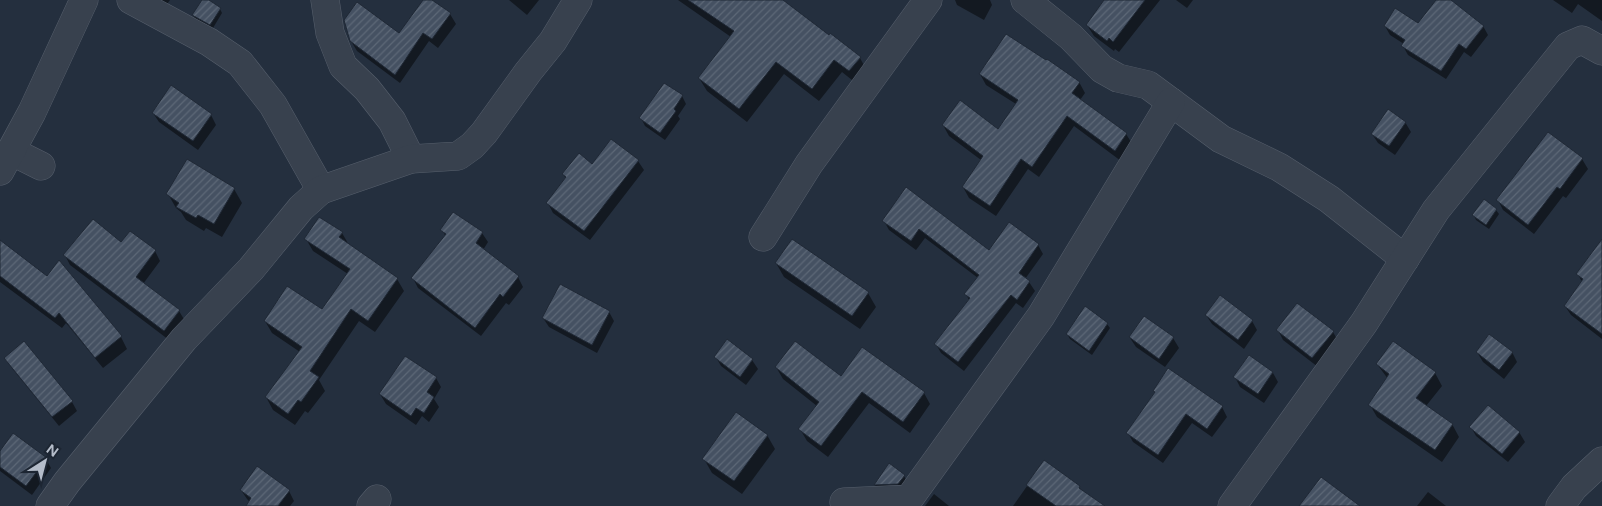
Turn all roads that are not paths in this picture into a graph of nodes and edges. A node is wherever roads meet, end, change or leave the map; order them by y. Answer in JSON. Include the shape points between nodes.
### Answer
{"nodes":[{"id":1,"x":84,"y":0,"type":"edge"},
{"id":2,"x":130,"y":0,"type":"edge"},
{"id":3,"x":325,"y":0,"type":"edge"},
{"id":4,"x":578,"y":0,"type":"edge"},
{"id":5,"x":928,"y":0,"type":"edge"},
{"id":6,"x":1025,"y":0,"type":"edge"},
{"id":7,"x":1602,"y":51,"type":"edge"},
{"id":8,"x":1171,"y":102,"type":"junction"},
{"id":9,"x":411,"y":159,"type":"junction"},
{"id":10,"x":6,"y":161,"type":"edge"},
{"id":11,"x":42,"y":166,"type":"dead end"},
{"id":12,"x":321,"y":190,"type":"junction"},
{"id":13,"x":763,"y":237,"type":"dead end"},
{"id":14,"x":1405,"y":259,"type":"junction"},
{"id":15,"x":1602,"y":461,"type":"edge"},
{"id":16,"x":844,"y":502,"type":"dead end"},
{"id":17,"x":1240,"y":502,"type":"edge"},
{"id":18,"x":50,"y":506,"type":"edge"},
{"id":19,"x":1560,"y":506,"type":"edge"}],
"edges":[{"from":1,"to":10,"type":"street"},
{"from":2,"to":12,"type":"street","via":[[209,42],[240,63],[273,105]]},
{"from":3,"to":9,"type":"street","via":[[330,33],[343,66],[367,89],[392,121]]},
{"from":4,"to":9,"type":"street","via":[[553,41],[472,146],[458,156]]},
{"from":5,"to":13,"type":"street","via":[[809,164]]},
{"from":6,"to":8,"type":"street","via":[[1071,37],[1102,69],[1118,78],[1148,86]]},
{"from":7,"to":14,"type":"street","via":[[1582,40],[1568,46],[1436,210]]},
{"from":8,"to":14,"type":"street","via":[[1221,139],[1279,168],[1329,199]]},
{"from":8,"to":16,"type":"street","via":[[1042,316],[908,499]]},
{"from":9,"to":12,"type":"street"},
{"from":10,"to":11,"type":"street"},
{"from":12,"to":18,"type":"street","via":[[301,208],[251,269],[184,339]]},
{"from":14,"to":17,"type":"street"},
{"from":15,"to":19,"type":"street","via":[[1574,487]]}]}
